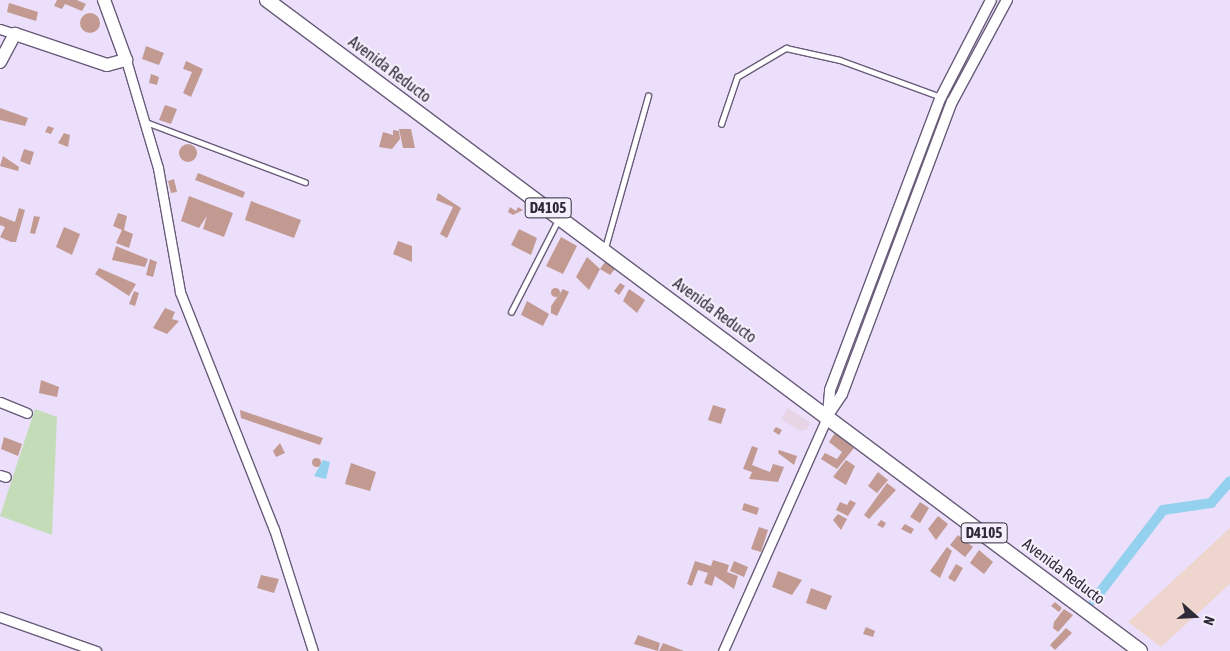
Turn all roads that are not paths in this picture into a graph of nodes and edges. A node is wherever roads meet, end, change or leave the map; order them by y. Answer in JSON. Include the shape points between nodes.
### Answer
{"nodes":[{"id":1,"x":104,"y":0,"type":"edge"},
{"id":2,"x":267,"y":0,"type":"edge"},
{"id":3,"x":991,"y":0,"type":"edge"},
{"id":4,"x":1007,"y":0,"type":"edge"},
{"id":5,"x":0,"y":29,"type":"edge"},
{"id":6,"x":15,"y":34,"type":"junction"},
{"id":7,"x":126,"y":60,"type":"junction"},
{"id":8,"x":0,"y":62,"type":"edge"},
{"id":9,"x":648,"y":96,"type":"dead end"},
{"id":10,"x":941,"y":97,"type":"junction"},
{"id":11,"x":952,"y":102,"type":"junction"},
{"id":12,"x":144,"y":122,"type":"junction"},
{"id":13,"x":721,"y":124,"type":"dead end"},
{"id":14,"x":305,"y":182,"type":"dead end"},
{"id":15,"x":560,"y":216,"type":"junction"},
{"id":16,"x":896,"y":217,"type":"junction"},
{"id":17,"x":907,"y":220,"type":"junction"},
{"id":18,"x":604,"y":250,"type":"junction"},
{"id":19,"x":511,"y":312,"type":"dead end"},
{"id":20,"x":0,"y":402,"type":"edge"},
{"id":21,"x":27,"y":412,"type":"dead end"},
{"id":22,"x":828,"y":415,"type":"junction"},
{"id":23,"x":0,"y":617,"type":"edge"},
{"id":24,"x":96,"y":651,"type":"edge"},
{"id":25,"x":313,"y":651,"type":"edge"},
{"id":26,"x":723,"y":651,"type":"edge"},
{"id":27,"x":1140,"y":651,"type":"edge"}],
"edges":[{"from":1,"to":7,"type":"main road"},
{"from":2,"to":15,"type":"main road","name":"Avenida Reducto","number":"D4105"},
{"from":3,"to":10,"type":"street"},
{"from":4,"to":11,"type":"street"},
{"from":5,"to":6,"type":"street"},
{"from":6,"to":7,"type":"main road","via":[[107,64]]},
{"from":6,"to":8,"type":"main road"},
{"from":7,"to":12,"type":"street"},
{"from":9,"to":18,"type":"lane"},
{"from":10,"to":11,"type":"street"},
{"from":10,"to":13,"type":"lane","via":[[840,60],[786,48],[736,77]]},
{"from":10,"to":16,"type":"street"},
{"from":11,"to":17,"type":"street"},
{"from":12,"to":14,"type":"lane"},
{"from":12,"to":25,"type":"street","via":[[158,168],[180,292],[274,529]]},
{"from":15,"to":18,"type":"main road","name":"Avenida Reducto","number":"D4105"},
{"from":15,"to":19,"type":"lane"},
{"from":16,"to":17,"type":"street"},
{"from":16,"to":22,"type":"street","via":[[830,390]]},
{"from":17,"to":22,"type":"street","via":[[842,394]]},
{"from":18,"to":22,"type":"main road","name":"Avenida Reducto","number":"D4105"},
{"from":20,"to":21,"type":"street"},
{"from":22,"to":26,"type":"street"},
{"from":22,"to":27,"type":"main road","name":"Avenida Reducto","number":"D4105"},
{"from":23,"to":24,"type":"street"}]}
